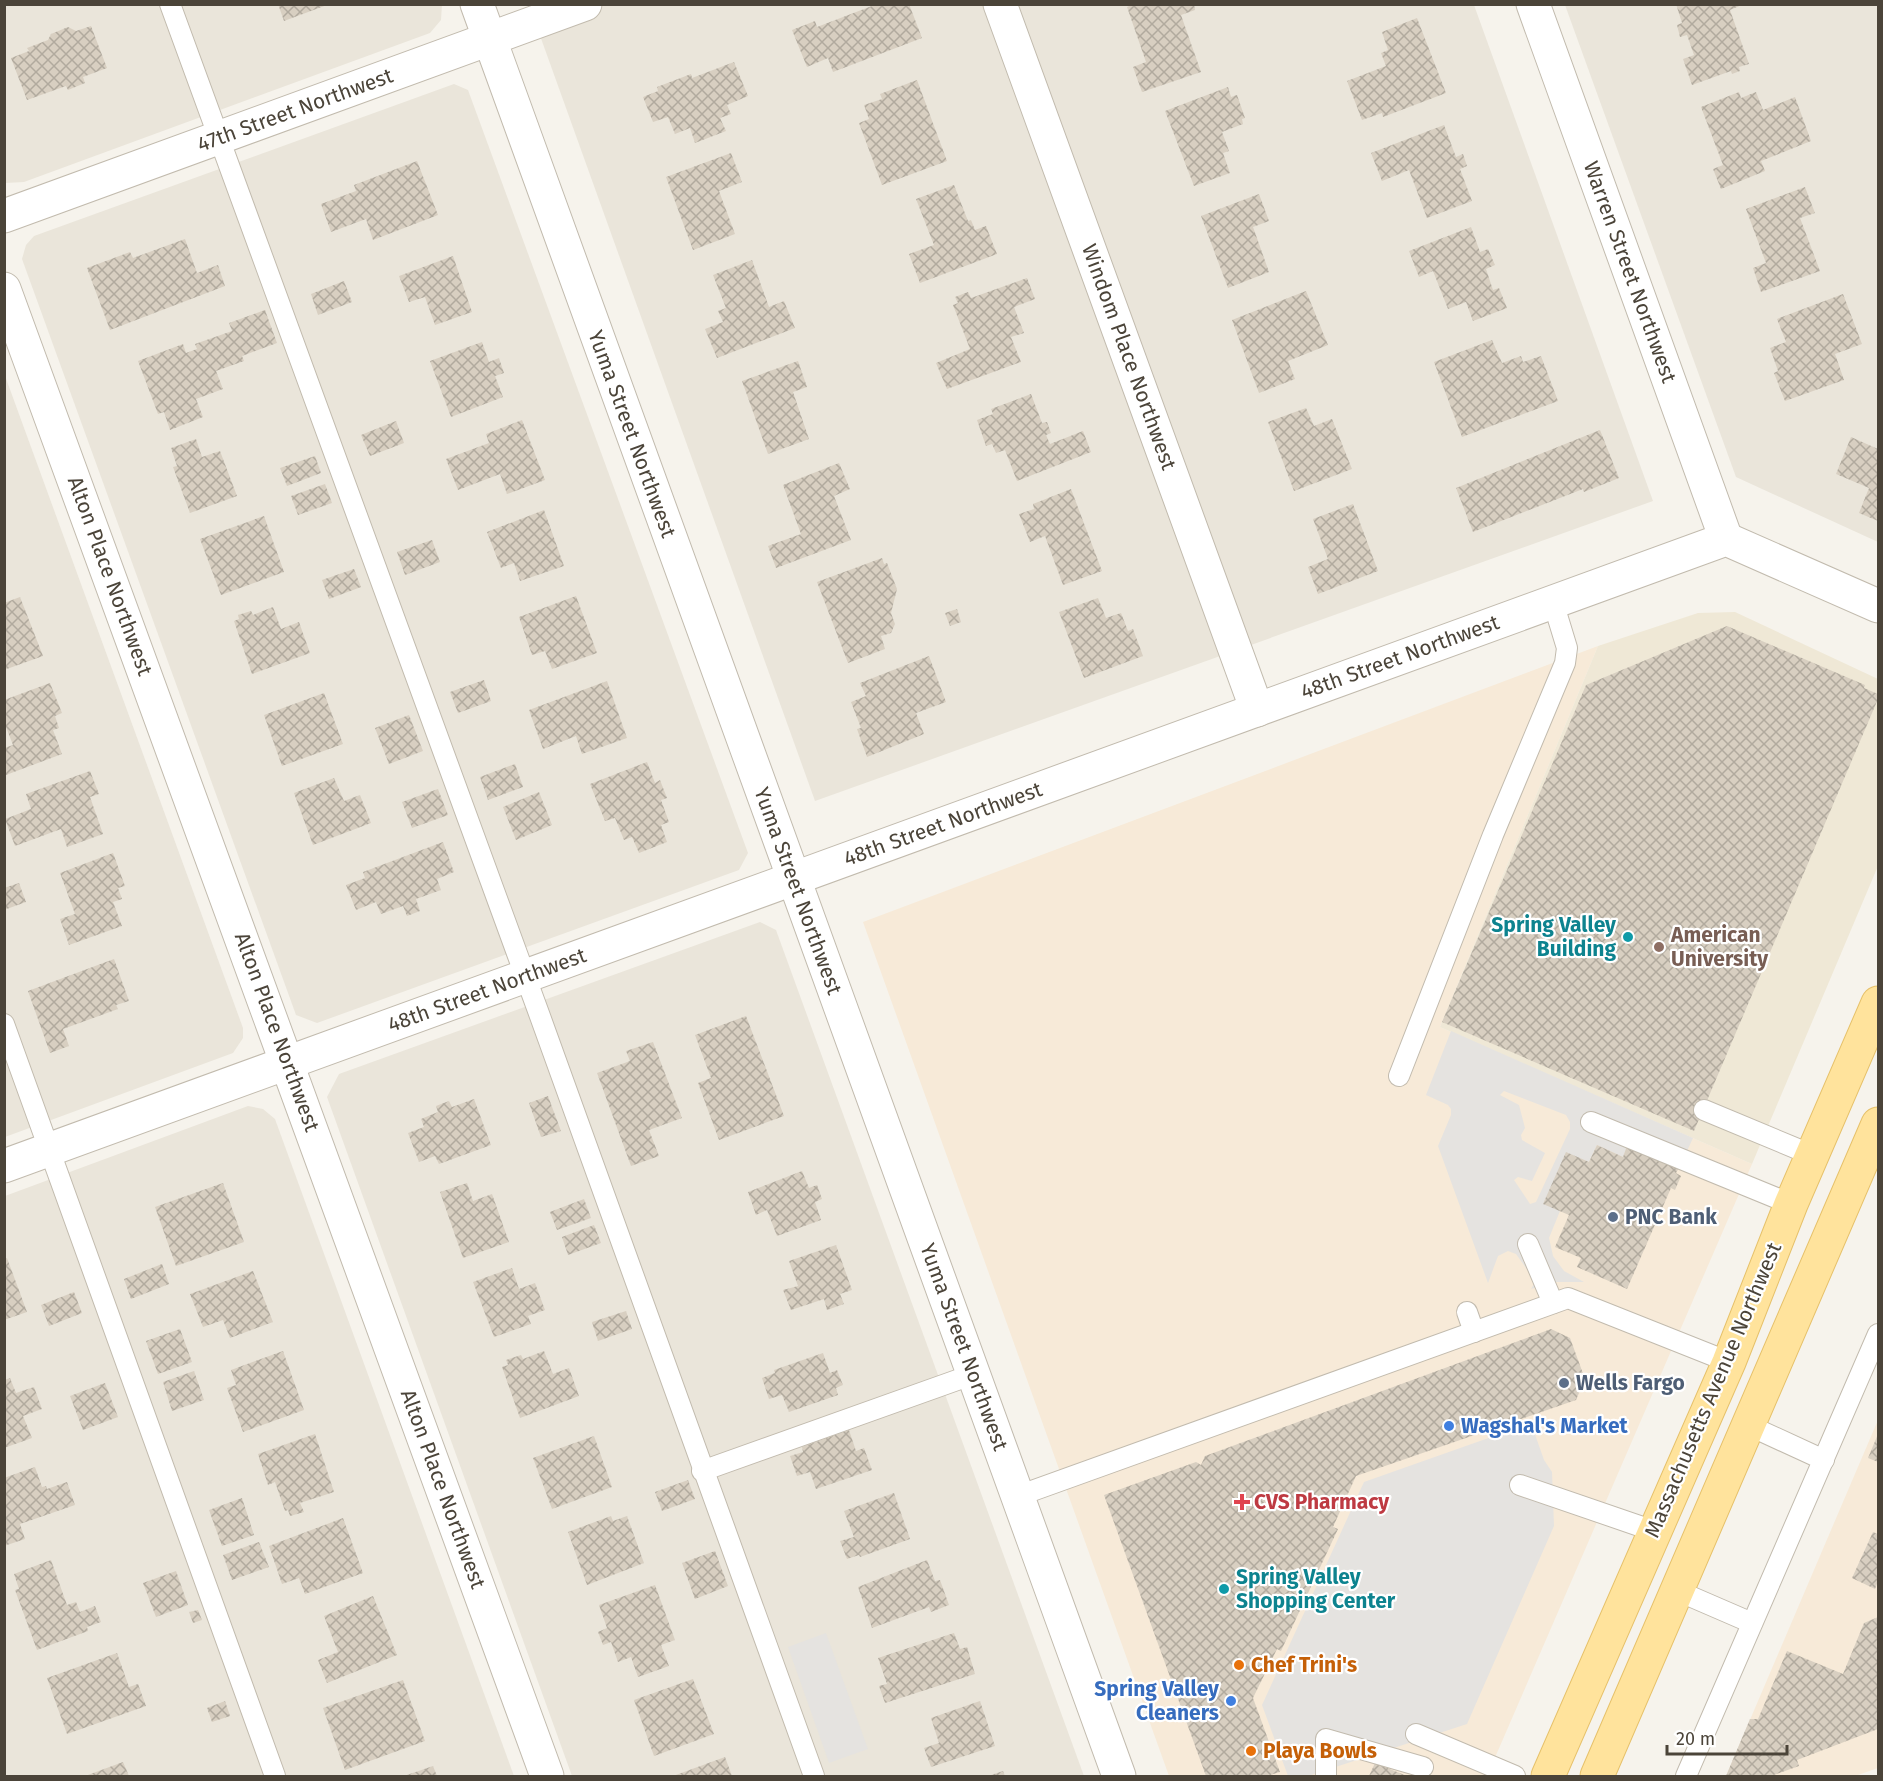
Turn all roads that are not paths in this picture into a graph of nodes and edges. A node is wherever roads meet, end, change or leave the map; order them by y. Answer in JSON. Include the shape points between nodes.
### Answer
{"nodes":[{"id":1,"x":170,"y":4,"type":"edge"},
{"id":2,"x":477,"y":4,"type":"edge"},
{"id":3,"x":585,"y":4,"type":"edge"},
{"id":4,"x":1000,"y":4,"type":"edge"},
{"id":5,"x":1533,"y":4,"type":"edge"},
{"id":6,"x":489,"y":39,"type":"junction"},
{"id":7,"x":218,"y":138,"type":"junction"},
{"id":8,"x":4,"y":216,"type":"edge"},
{"id":9,"x":4,"y":289,"type":"edge"},
{"id":10,"x":1726,"y":539,"type":"junction"},
{"id":11,"x":1553,"y":602,"type":"junction"},
{"id":12,"x":1878,"y":606,"type":"edge"},
{"id":13,"x":1257,"y":710,"type":"junction"},
{"id":14,"x":794,"y":879,"type":"junction"},
{"id":15,"x":525,"y":976,"type":"junction"},
{"id":16,"x":1878,"y":1003,"type":"edge"},
{"id":17,"x":4,"y":1024,"type":"edge"},
{"id":18,"x":289,"y":1062,"type":"junction"},
{"id":19,"x":1399,"y":1076,"type":"dead end"},
{"id":20,"x":1704,"y":1110,"type":"dead end"},
{"id":21,"x":1591,"y":1122,"type":"dead end"},
{"id":22,"x":1878,"y":1124,"type":"edge"},
{"id":23,"x":50,"y":1150,"type":"junction"},
{"id":24,"x":1812,"y":1155,"type":"junction"},
{"id":25,"x":4,"y":1166,"type":"edge"},
{"id":26,"x":1791,"y":1204,"type":"junction"},
{"id":27,"x":1528,"y":1244,"type":"dead end"},
{"id":28,"x":1554,"y":1303,"type":"junction"},
{"id":29,"x":1467,"y":1312,"type":"dead end"},
{"id":30,"x":1474,"y":1332,"type":"junction"},
{"id":31,"x":1878,"y":1334,"type":"edge"},
{"id":32,"x":1729,"y":1362,"type":"junction"},
{"id":33,"x":974,"y":1374,"type":"junction"},
{"id":34,"x":1750,"y":1426,"type":"junction"},
{"id":35,"x":1824,"y":1460,"type":"junction"},
{"id":36,"x":702,"y":1471,"type":"junction"},
{"id":37,"x":1520,"y":1485,"type":"dead end"},
{"id":38,"x":1018,"y":1496,"type":"junction"},
{"id":39,"x":1654,"y":1530,"type":"junction"},
{"id":40,"x":1678,"y":1591,"type":"junction"},
{"id":41,"x":1752,"y":1623,"type":"junction"},
{"id":42,"x":1421,"y":1772,"type":"edge"},
{"id":43,"x":275,"y":1776,"type":"edge"},
{"id":44,"x":548,"y":1776,"type":"edge"},
{"id":45,"x":814,"y":1776,"type":"edge"},
{"id":46,"x":1119,"y":1776,"type":"edge"},
{"id":47,"x":1326,"y":1776,"type":"edge"},
{"id":48,"x":1515,"y":1776,"type":"edge"},
{"id":49,"x":1548,"y":1776,"type":"edge"},
{"id":50,"x":1597,"y":1776,"type":"edge"},
{"id":51,"x":1686,"y":1776,"type":"edge"}],
"edges":[{"from":1,"to":7,"type":"lane"},
{"from":2,"to":6,"type":"street","name":"Yuma Street Northwest"},
{"from":3,"to":6,"type":"street","name":"47th Street Northwest"},
{"from":4,"to":13,"type":"street","name":"Windom Place Northwest"},
{"from":5,"to":10,"type":"street","name":"Warren Street Northwest"},
{"from":6,"to":7,"type":"street","name":"47th Street Northwest"},
{"from":6,"to":14,"type":"street","name":"Yuma Street Northwest"},
{"from":7,"to":8,"type":"street","name":"47th Street Northwest"},
{"from":7,"to":15,"type":"lane"},
{"from":9,"to":18,"type":"street","name":"Alton Place Northwest"},
{"from":10,"to":11,"type":"street","name":"48th Street Northwest"},
{"from":10,"to":12,"type":"street"},
{"from":11,"to":13,"type":"street","name":"48th Street Northwest"},
{"from":11,"to":19,"type":"lane","via":[[1567,648],[1565,663]]},
{"from":13,"to":14,"type":"street","name":"48th Street Northwest"},
{"from":14,"to":15,"type":"street","name":"48th Street Northwest"},
{"from":14,"to":33,"type":"street","name":"Yuma Street Northwest"},
{"from":15,"to":18,"type":"street","name":"48th Street Northwest"},
{"from":15,"to":36,"type":"lane"},
{"from":16,"to":24,"type":"main road","name":"Massachusetts Avenue Northwest"},
{"from":17,"to":23,"type":"lane"},
{"from":18,"to":23,"type":"street","name":"48th Street Northwest"},
{"from":18,"to":44,"type":"street","name":"Alton Place Northwest"},
{"from":20,"to":24,"type":"lane"},
{"from":21,"to":26,"type":"lane"},
{"from":22,"to":34,"type":"main road"},
{"from":23,"to":25,"type":"street","name":"48th Street Northwest"},
{"from":23,"to":43,"type":"lane"},
{"from":24,"to":26,"type":"main road","name":"Massachusetts Avenue Northwest"},
{"from":26,"to":32,"type":"main road","name":"Massachusetts Avenue Northwest"},
{"from":27,"to":28,"type":"lane"},
{"from":28,"to":30,"type":"lane"},
{"from":28,"to":32,"type":"lane","via":[[1568,1298]]},
{"from":29,"to":30,"type":"lane"},
{"from":30,"to":38,"type":"lane"},
{"from":31,"to":35,"type":"lane"},
{"from":32,"to":39,"type":"main road","name":"Massachusetts Avenue Northwest"},
{"from":33,"to":36,"type":"lane"},
{"from":33,"to":38,"type":"street","name":"Yuma Street Northwest"},
{"from":34,"to":35,"type":"lane"},
{"from":34,"to":40,"type":"main road"},
{"from":35,"to":41,"type":"lane"},
{"from":36,"to":45,"type":"lane"},
{"from":37,"to":39,"type":"lane"},
{"from":38,"to":46,"type":"street","name":"Yuma Street Northwest"},
{"from":39,"to":49,"type":"main road","name":"Massachusetts Avenue Northwest"},
{"from":40,"to":41,"type":"lane"},
{"from":40,"to":50,"type":"main road"},
{"from":41,"to":51,"type":"lane"},
{"from":42,"to":47,"type":"lane","via":[[1326,1739]]},
{"from":42,"to":48,"type":"lane","via":[[1416,1734]]}]}
